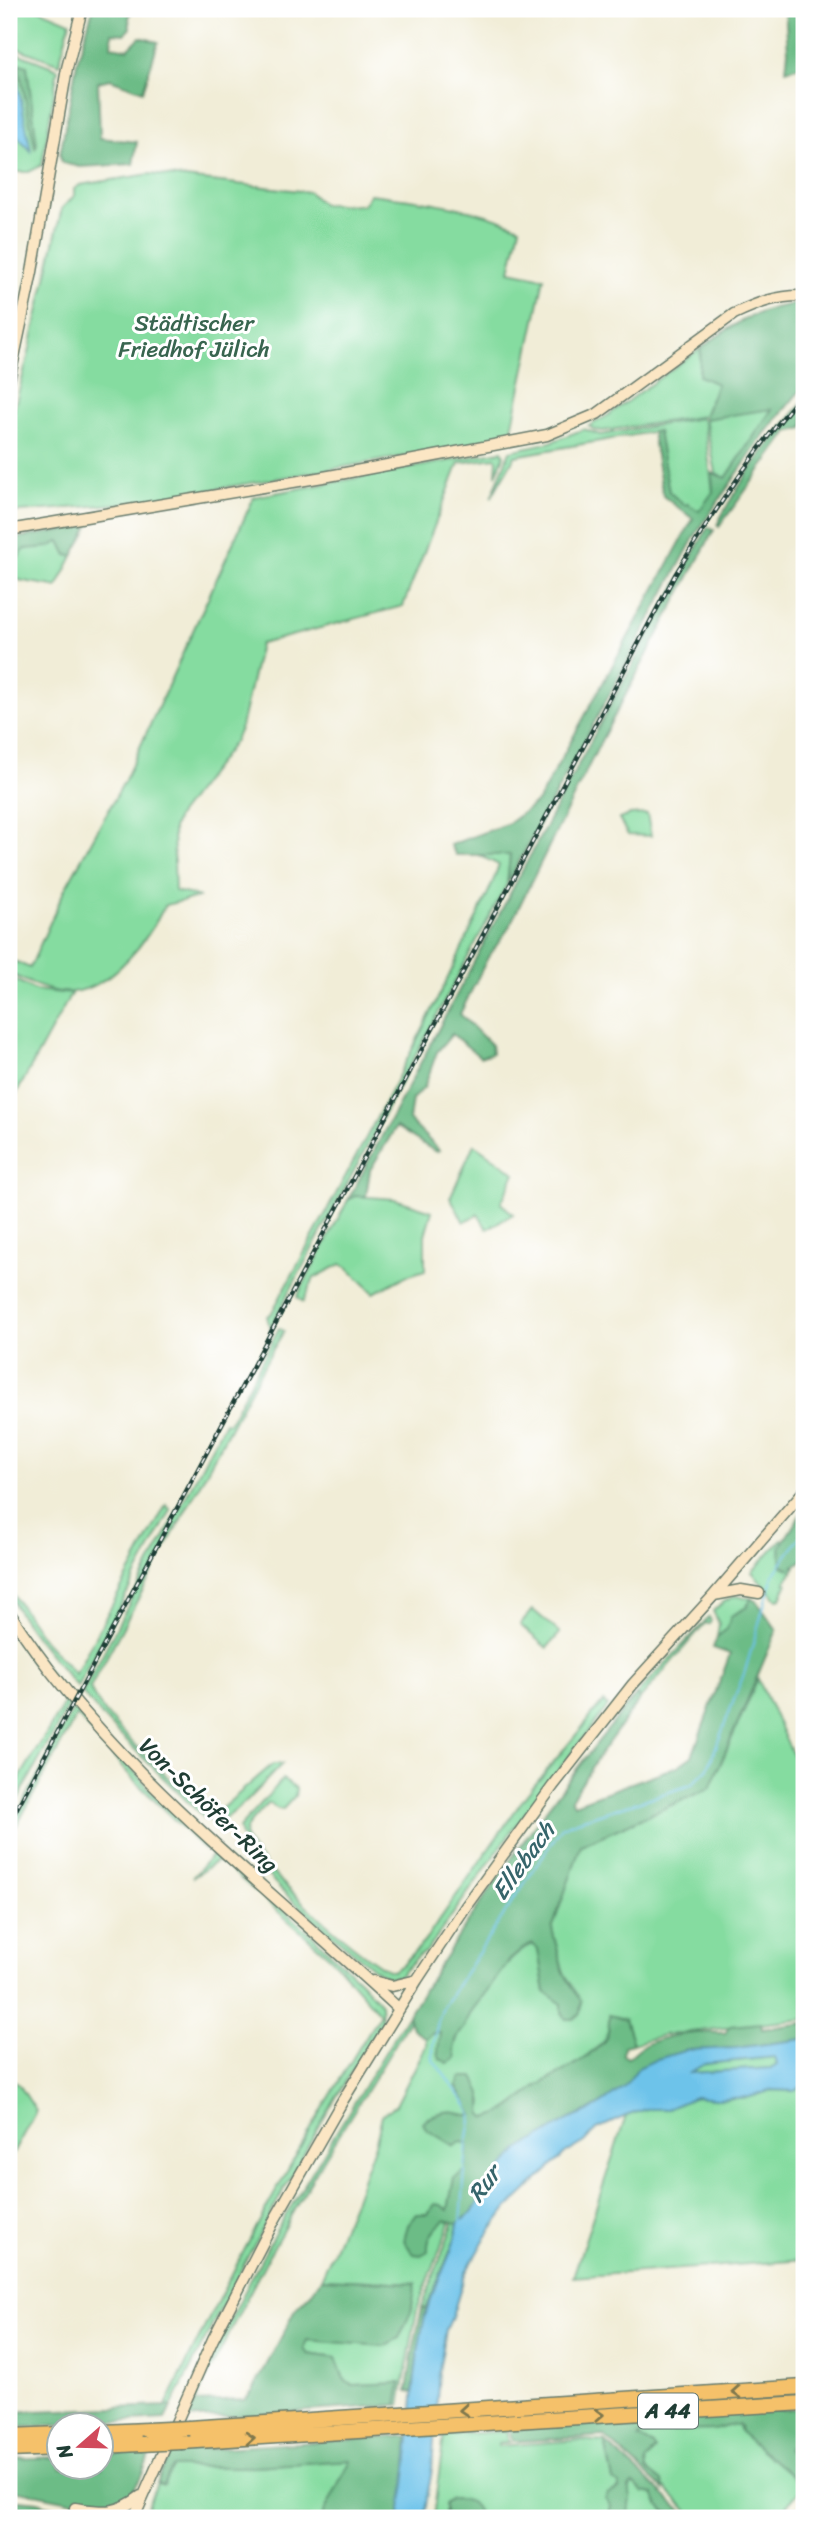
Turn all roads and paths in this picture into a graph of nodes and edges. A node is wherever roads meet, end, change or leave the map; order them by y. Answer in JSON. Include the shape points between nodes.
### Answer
{"nodes":[{"id":1,"x":82,"y":9,"type":"edge"},
{"id":2,"x":804,"y":296,"type":"edge"},
{"id":3,"x":9,"y":381,"type":"edge"},
{"id":4,"x":9,"y":530,"type":"edge"},
{"id":5,"x":804,"y":1491,"type":"edge"},
{"id":6,"x":759,"y":1593,"type":"dead end"},
{"id":7,"x":714,"y":1595,"type":"junction"},
{"id":8,"x":9,"y":1612,"type":"edge"},
{"id":9,"x":366,"y":1978,"type":"junction"},
{"id":10,"x":418,"y":1980,"type":"junction"},
{"id":11,"x":399,"y":2010,"type":"junction"},
{"id":12,"x":804,"y":2387,"type":"edge"},
{"id":13,"x":804,"y":2403,"type":"edge"},
{"id":14,"x":532,"y":2412,"type":"junction"},
{"id":15,"x":356,"y":2424,"type":"junction"},
{"id":16,"x":116,"y":2434,"type":"edge"},
{"id":17,"x":46,"y":2435,"type":"edge"},
{"id":18,"x":9,"y":2436,"type":"edge"},
{"id":19,"x":144,"y":2437,"type":"junction"},
{"id":20,"x":116,"y":2443,"type":"edge"},
{"id":21,"x":46,"y":2449,"type":"edge"},
{"id":22,"x":9,"y":2450,"type":"edge"},
{"id":23,"x":144,"y":2494,"type":"junction"},
{"id":24,"x":75,"y":2508,"type":"dead end"},
{"id":25,"x":134,"y":2518,"type":"edge"}],
"edges":[{"from":1,"to":3,"type":"main road"},
{"from":2,"to":4,"type":"main road","via":[[780,297],[734,314],[597,414],[547,435]]},
{"from":5,"to":7,"type":"main road"},
{"from":6,"to":7,"type":"main road","via":[[741,1590]]},
{"from":7,"to":10,"type":"main road","via":[[634,1684],[553,1786]]},
{"from":8,"to":9,"type":"main road","name":"Von-Schöfer-Ring","via":[[75,1699],[154,1784]]},
{"from":9,"to":10,"type":"main road","via":[[384,1986]]},
{"from":9,"to":11,"type":"main road","name":"Von-Schöfer-Ring"},
{"from":10,"to":11,"type":"main road"},
{"from":11,"to":23,"type":"main road","via":[[275,2219],[213,2339]]},
{"from":12,"to":14,"type":"highway","number":"A 44","one_way":true},
{"from":14,"to":13,"type":"highway","number":"A 44","one_way":true},
{"from":14,"to":15,"type":"highway","number":"A 44"},
{"from":15,"to":19,"type":"highway","number":"A 44","bridge":true,"via":[[189,2428]]},
{"from":19,"to":15,"type":"highway","number":"A 44","one_way":true,"bridge":true,"via":[[182,2442]]},
{"from":16,"to":19,"type":"highway","number":"A 44"},
{"from":17,"to":18,"type":"highway"},
{"from":19,"to":20,"type":"highway","number":"A 44"},
{"from":21,"to":22,"type":"highway"},
{"from":23,"to":24,"type":"main road","via":[[114,2511]]},
{"from":23,"to":25,"type":"main road"}]}
